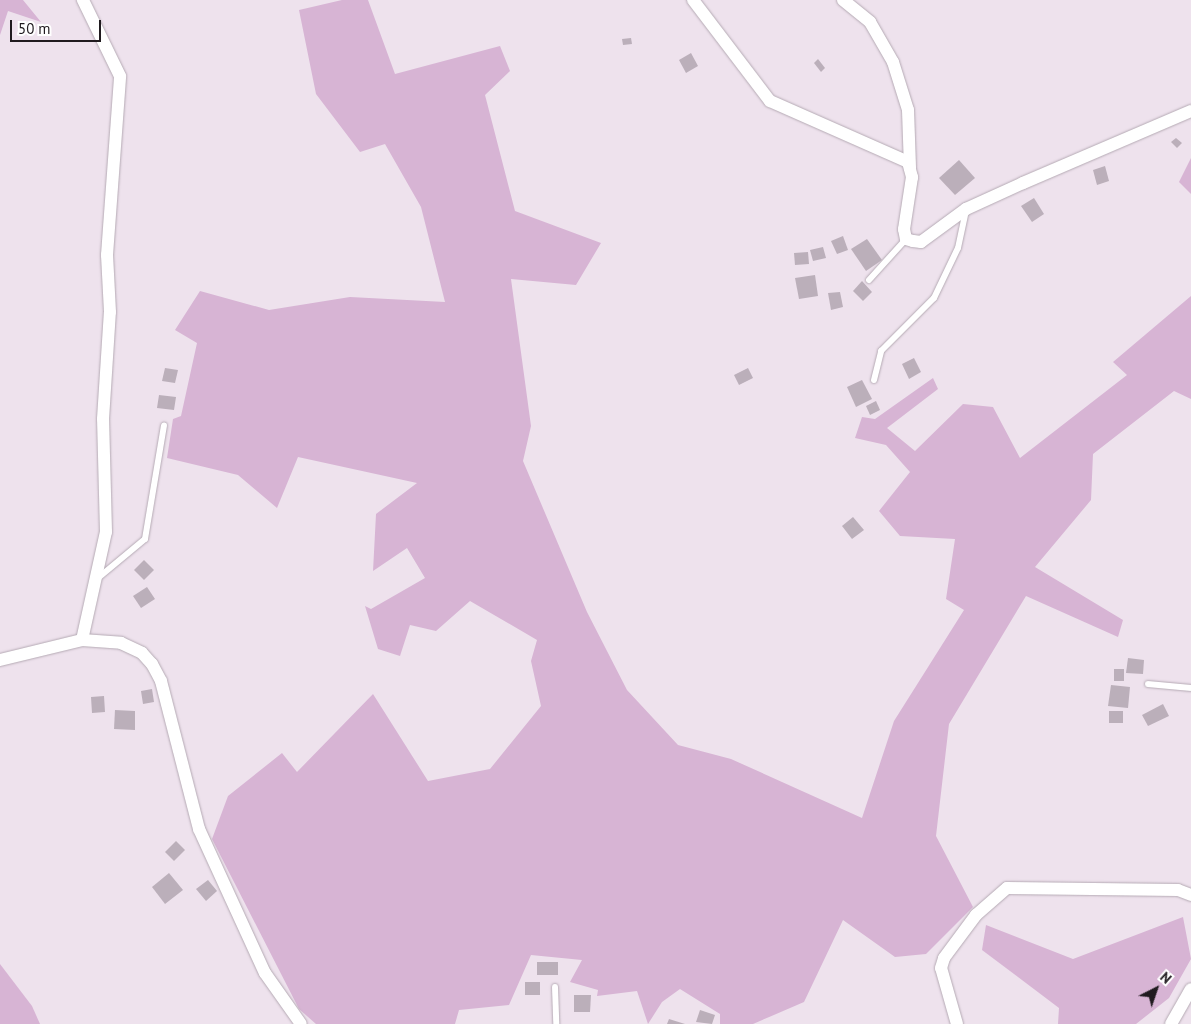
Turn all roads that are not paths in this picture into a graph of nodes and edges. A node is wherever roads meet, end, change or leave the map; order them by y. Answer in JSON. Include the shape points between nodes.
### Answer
{"nodes":[{"id":1,"x":83,"y":0,"type":"edge"},
{"id":2,"x":693,"y":0,"type":"edge"},
{"id":3,"x":843,"y":0,"type":"edge"},
{"id":4,"x":1191,"y":111,"type":"edge"},
{"id":5,"x":910,"y":168,"type":"junction"},
{"id":6,"x":966,"y":210,"type":"junction"},
{"id":7,"x":906,"y":239,"type":"junction"},
{"id":8,"x":870,"y":280,"type":"dead end"},
{"id":9,"x":874,"y":380,"type":"dead end"},
{"id":10,"x":164,"y":426,"type":"dead end"},
{"id":11,"x":93,"y":581,"type":"junction"},
{"id":12,"x":82,"y":640,"type":"junction"},
{"id":13,"x":0,"y":660,"type":"edge"},
{"id":14,"x":1148,"y":684,"type":"dead end"},
{"id":15,"x":1191,"y":688,"type":"edge"},
{"id":16,"x":1191,"y":895,"type":"edge"},
{"id":17,"x":555,"y":988,"type":"dead end"},
{"id":18,"x":1191,"y":989,"type":"edge"},
{"id":19,"x":301,"y":1024,"type":"edge"},
{"id":20,"x":556,"y":1024,"type":"edge"},
{"id":21,"x":957,"y":1024,"type":"edge"},
{"id":22,"x":1171,"y":1024,"type":"edge"}],
"edges":[{"from":1,"to":11,"type":"street","via":[[120,76],[107,255],[110,312],[103,419],[106,532]]},
{"from":2,"to":5,"type":"street","via":[[770,101],[896,155]]},
{"from":3,"to":5,"type":"street","via":[[870,22],[893,62],[908,110]]},
{"from":4,"to":6,"type":"street"},
{"from":5,"to":7,"type":"street"},
{"from":6,"to":7,"type":"street","via":[[921,242]]},
{"from":6,"to":9,"type":"lane","via":[[958,248],[934,298],[881,351]]},
{"from":7,"to":8,"type":"lane"},
{"from":10,"to":11,"type":"lane","via":[[145,539]]},
{"from":11,"to":12,"type":"street"},
{"from":12,"to":13,"type":"street"},
{"from":12,"to":19,"type":"street","via":[[121,644],[142,653],[152,664],[161,681],[199,829],[264,973]]},
{"from":14,"to":15,"type":"lane"},
{"from":16,"to":21,"type":"street","via":[[1178,890],[1008,888],[976,915],[944,958],[941,968]]},
{"from":17,"to":20,"type":"lane"},
{"from":18,"to":22,"type":"street"}]}
